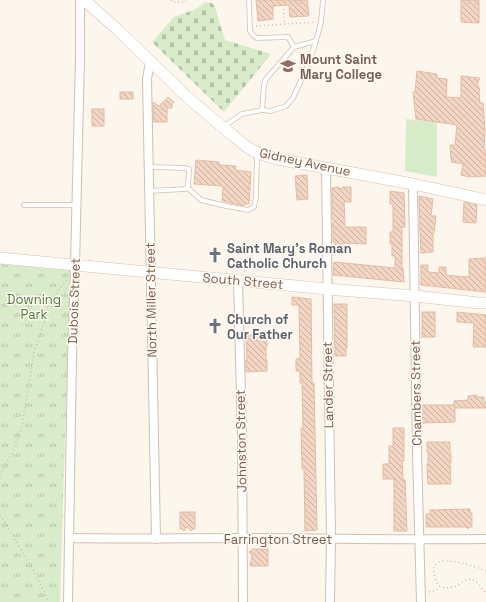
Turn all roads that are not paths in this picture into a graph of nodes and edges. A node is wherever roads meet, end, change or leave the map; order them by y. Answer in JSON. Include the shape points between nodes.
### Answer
{"nodes":[{"id":1,"x":80,"y":0,"type":"edge"},
{"id":2,"x":84,"y":0,"type":"edge"},
{"id":3,"x":249,"y":0,"type":"edge"},
{"id":4,"x":323,"y":0,"type":"edge"},
{"id":5,"x":316,"y":41,"type":"junction"},
{"id":6,"x":294,"y":47,"type":"junction"},
{"id":7,"x":150,"y":62,"type":"junction"},
{"id":8,"x":262,"y":110,"type":"junction"},
{"id":9,"x":222,"y":127,"type":"junction"},
{"id":10,"x":257,"y":153,"type":"junction"},
{"id":11,"x":149,"y":167,"type":"junction"},
{"id":12,"x":326,"y":167,"type":"junction"},
{"id":13,"x":413,"y":184,"type":"junction"},
{"id":14,"x":187,"y":187,"type":"junction"},
{"id":15,"x":149,"y":191,"type":"junction"},
{"id":16,"x":486,"y":200,"type":"edge"},
{"id":17,"x":24,"y":205,"type":"dead end"},
{"id":18,"x":76,"y":205,"type":"junction"},
{"id":19,"x":0,"y":258,"type":"edge"},
{"id":20,"x":75,"y":265,"type":"junction"},
{"id":21,"x":150,"y":272,"type":"junction"},
{"id":22,"x":238,"y":281,"type":"junction"},
{"id":23,"x":327,"y":289,"type":"junction"},
{"id":24,"x":415,"y":296,"type":"junction"},
{"id":25,"x":486,"y":303,"type":"edge"},
{"id":26,"x":69,"y":538,"type":"junction"},
{"id":27,"x":242,"y":538,"type":"junction"},
{"id":28,"x":156,"y":539,"type":"junction"},
{"id":29,"x":331,"y":539,"type":"junction"},
{"id":30,"x":486,"y":539,"type":"edge"},
{"id":31,"x":420,"y":540,"type":"junction"},
{"id":32,"x":68,"y":602,"type":"edge"},
{"id":33,"x":242,"y":602,"type":"edge"},
{"id":34,"x":330,"y":602,"type":"edge"},
{"id":35,"x":421,"y":602,"type":"edge"}],
"edges":[{"from":1,"to":18,"type":"street","name":"Dubois Street"},
{"from":2,"to":7,"type":"street","name":"Gidney Avenue"},
{"from":3,"to":6,"type":"lane","via":[[250,31],[253,35],[257,38],[288,37]]},
{"from":4,"to":5,"type":"lane"},
{"from":5,"to":6,"type":"lane"},
{"from":5,"to":8,"type":"lane","via":[[293,98],[286,106],[271,111]]},
{"from":6,"to":8,"type":"lane","via":[[266,79]]},
{"from":7,"to":9,"type":"street","name":"Gidney Avenue"},
{"from":7,"to":11,"type":"street","name":"North Miller Street","via":[[147,79]]},
{"from":8,"to":9,"type":"lane","via":[[242,114]]},
{"from":9,"to":10,"type":"street","name":"Gidney Avenue"},
{"from":10,"to":12,"type":"street","name":"Gidney Avenue"},
{"from":10,"to":14,"type":"lane","via":[[256,197],[254,207],[248,210],[200,200]]},
{"from":11,"to":14,"type":"lane","via":[[189,169]]},
{"from":11,"to":15,"type":"street","name":"North Miller Street"},
{"from":12,"to":13,"type":"street","name":"Gidney Avenue"},
{"from":12,"to":23,"type":"street","name":"Lander Street"},
{"from":13,"to":16,"type":"street","name":"Gidney Avenue"},
{"from":13,"to":24,"type":"street","name":"Chambers Street"},
{"from":14,"to":15,"type":"lane"},
{"from":15,"to":21,"type":"street","name":"North Miller Street"},
{"from":17,"to":18,"type":"lane"},
{"from":18,"to":20,"type":"street","name":"Dubois Street"},
{"from":19,"to":20,"type":"street","name":"South Street"},
{"from":20,"to":21,"type":"street","name":"South Street"},
{"from":20,"to":26,"type":"street","name":"Dubois Street"},
{"from":21,"to":22,"type":"street","name":"South Street"},
{"from":21,"to":28,"type":"street","name":"North Miller Street"},
{"from":22,"to":23,"type":"street","name":"South Street"},
{"from":22,"to":27,"type":"street","name":"Johnston Street"},
{"from":23,"to":24,"type":"street","name":"South Street"},
{"from":23,"to":29,"type":"street","name":"Lander Street"},
{"from":24,"to":25,"type":"street","name":"South Street"},
{"from":24,"to":31,"type":"street","name":"Chambers Street"},
{"from":26,"to":28,"type":"street","name":"Farrington Street"},
{"from":26,"to":32,"type":"street","name":"Dubois Street"},
{"from":27,"to":28,"type":"street","name":"Farrington Street"},
{"from":27,"to":29,"type":"street","name":"Farrington Street"},
{"from":27,"to":33,"type":"street","name":"Johnston Street"},
{"from":29,"to":31,"type":"street","name":"Farrington Street"},
{"from":29,"to":34,"type":"street","name":"Lander Street"},
{"from":30,"to":31,"type":"street","name":"Farrington Street"},
{"from":31,"to":35,"type":"street","name":"Chambers Street"}]}
